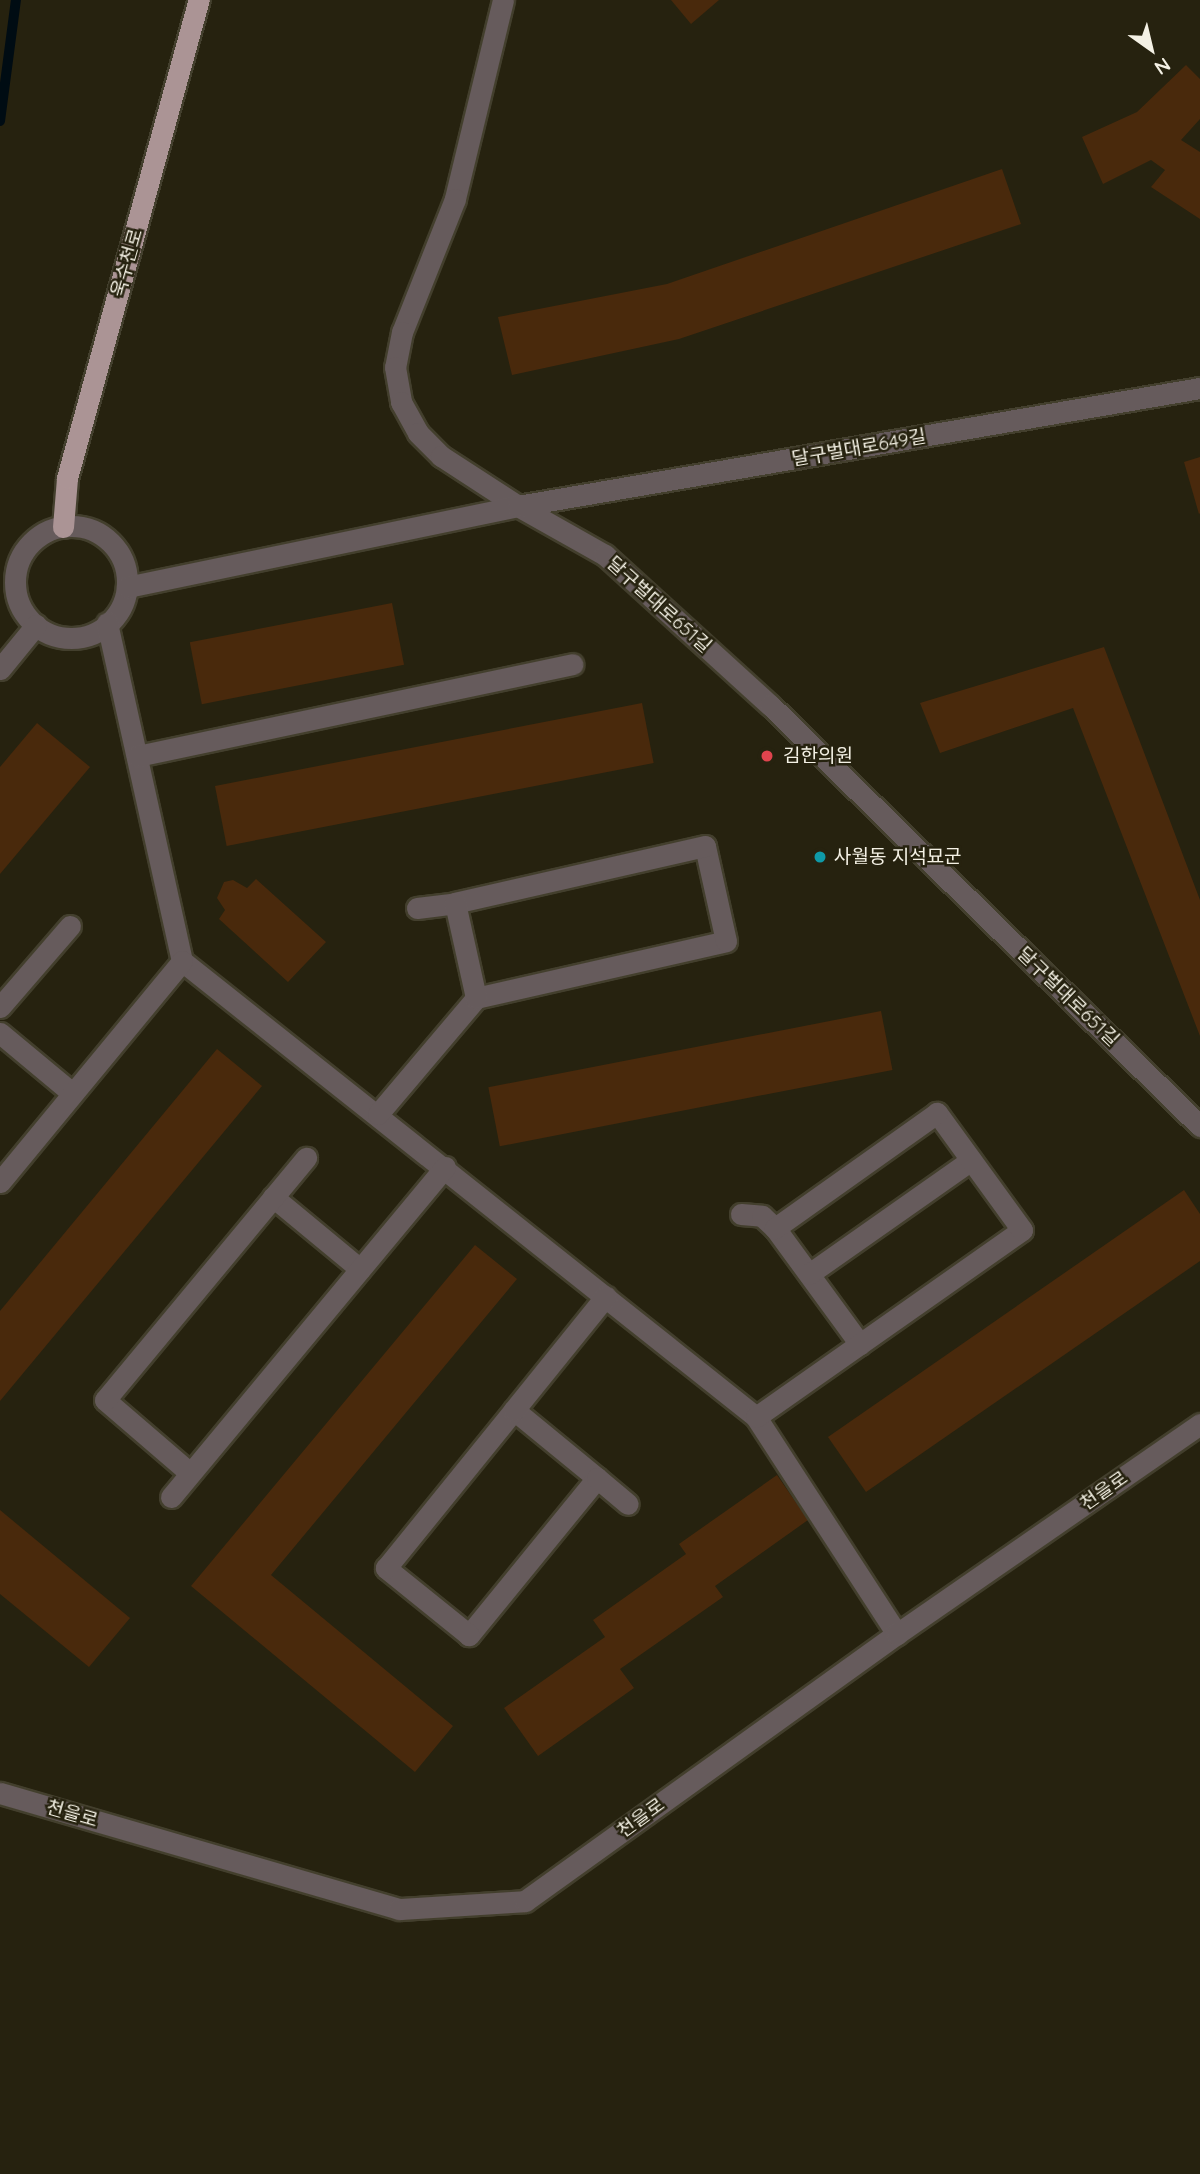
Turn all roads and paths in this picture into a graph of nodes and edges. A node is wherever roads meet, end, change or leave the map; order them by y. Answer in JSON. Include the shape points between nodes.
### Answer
{"nodes":[{"id":1,"x":200,"y":0,"type":"edge"},
{"id":2,"x":503,"y":0,"type":"edge"},
{"id":3,"x":1200,"y":388,"type":"edge"},
{"id":4,"x":518,"y":506,"type":"junction"},
{"id":5,"x":63,"y":527,"type":"junction"},
{"id":6,"x":127,"y":587,"type":"junction"},
{"id":7,"x":107,"y":623,"type":"junction"},
{"id":8,"x":36,"y":625,"type":"junction"},
{"id":9,"x":572,"y":664,"type":"dead end"},
{"id":10,"x":0,"y":669,"type":"edge"},
{"id":11,"x":137,"y":756,"type":"junction"},
{"id":12,"x":455,"y":903,"type":"junction"},
{"id":13,"x":417,"y":908,"type":"dead end"},
{"id":14,"x":70,"y":926,"type":"dead end"},
{"id":15,"x":182,"y":961,"type":"junction"},
{"id":16,"x":476,"y":998,"type":"junction"},
{"id":17,"x":0,"y":1007,"type":"edge"},
{"id":18,"x":0,"y":1033,"type":"edge"},
{"id":19,"x":72,"y":1093,"type":"junction"},
{"id":20,"x":379,"y":1114,"type":"junction"},
{"id":21,"x":1200,"y":1126,"type":"edge"},
{"id":22,"x":306,"y":1158,"type":"dead end"},
{"id":23,"x":971,"y":1160,"type":"junction"},
{"id":24,"x":445,"y":1167,"type":"junction"},
{"id":25,"x":0,"y":1181,"type":"edge"},
{"id":26,"x":273,"y":1197,"type":"junction"},
{"id":27,"x":741,"y":1214,"type":"dead end"},
{"id":28,"x":775,"y":1228,"type":"junction"},
{"id":29,"x":360,"y":1269,"type":"junction"},
{"id":30,"x":809,"y":1274,"type":"junction"},
{"id":31,"x":606,"y":1296,"type":"junction"},
{"id":32,"x":860,"y":1344,"type":"junction"},
{"id":33,"x":514,"y":1410,"type":"junction"},
{"id":34,"x":757,"y":1417,"type":"junction"},
{"id":35,"x":1200,"y":1424,"type":"edge"},
{"id":36,"x":190,"y":1473,"type":"junction"},
{"id":37,"x":597,"y":1478,"type":"junction"},
{"id":38,"x":171,"y":1497,"type":"dead end"},
{"id":39,"x":628,"y":1504,"type":"dead end"},
{"id":40,"x":897,"y":1634,"type":"junction"},
{"id":41,"x":0,"y":1793,"type":"edge"}],
"edges":[{"from":1,"to":5,"type":"main road","name":"욱수천로","via":[[67,478]]},
{"from":2,"to":4,"type":"street","name":"달구벌대로651길","via":[[455,199],[402,332],[395,367],[401,402],[418,433],[441,456]]},
{"from":3,"to":4,"type":"street","name":"달구벌대로649길"},
{"from":4,"to":6,"type":"street"},
{"from":4,"to":21,"type":"street","name":"달구벌대로651길","via":[[605,555],[770,705]]},
{"from":5,"to":6,"type":"street","via":[[88,529],[105,537],[118,551]]},
{"from":5,"to":8,"type":"street","via":[[35,539],[16,570],[20,606]]},
{"from":6,"to":7,"type":"street","via":[[122,604]]},
{"from":7,"to":8,"type":"street","via":[[81,637],[62,637]]},
{"from":7,"to":11,"type":"street"},
{"from":8,"to":10,"type":"street"},
{"from":9,"to":11,"type":"street"},
{"from":11,"to":15,"type":"street"},
{"from":12,"to":13,"type":"street"},
{"from":12,"to":16,"type":"street"},
{"from":12,"to":16,"type":"street","via":[[705,846],[726,941]]},
{"from":14,"to":17,"type":"street"},
{"from":15,"to":19,"type":"street"},
{"from":15,"to":20,"type":"street"},
{"from":16,"to":20,"type":"street"},
{"from":18,"to":19,"type":"street"},
{"from":19,"to":25,"type":"street"},
{"from":20,"to":24,"type":"street"},
{"from":22,"to":26,"type":"street"},
{"from":23,"to":28,"type":"street","via":[[937,1113]]},
{"from":23,"to":30,"type":"street"},
{"from":23,"to":32,"type":"street","via":[[1022,1230]]},
{"from":24,"to":29,"type":"street"},
{"from":24,"to":31,"type":"street"},
{"from":26,"to":29,"type":"street"},
{"from":26,"to":36,"type":"street","via":[[104,1400]]},
{"from":27,"to":28,"type":"street","via":[[762,1216]]},
{"from":28,"to":30,"type":"street"},
{"from":29,"to":36,"type":"street"},
{"from":30,"to":32,"type":"street"},
{"from":31,"to":33,"type":"street"},
{"from":31,"to":34,"type":"street"},
{"from":32,"to":34,"type":"street"},
{"from":33,"to":37,"type":"street"},
{"from":33,"to":37,"type":"street","via":[[386,1568],[469,1635]]},
{"from":34,"to":40,"type":"street"},
{"from":35,"to":40,"type":"street","name":"천을로"},
{"from":36,"to":38,"type":"street"},
{"from":37,"to":39,"type":"street"},
{"from":40,"to":41,"type":"street","name":"천을로","via":[[525,1901],[400,1909]]}]}
